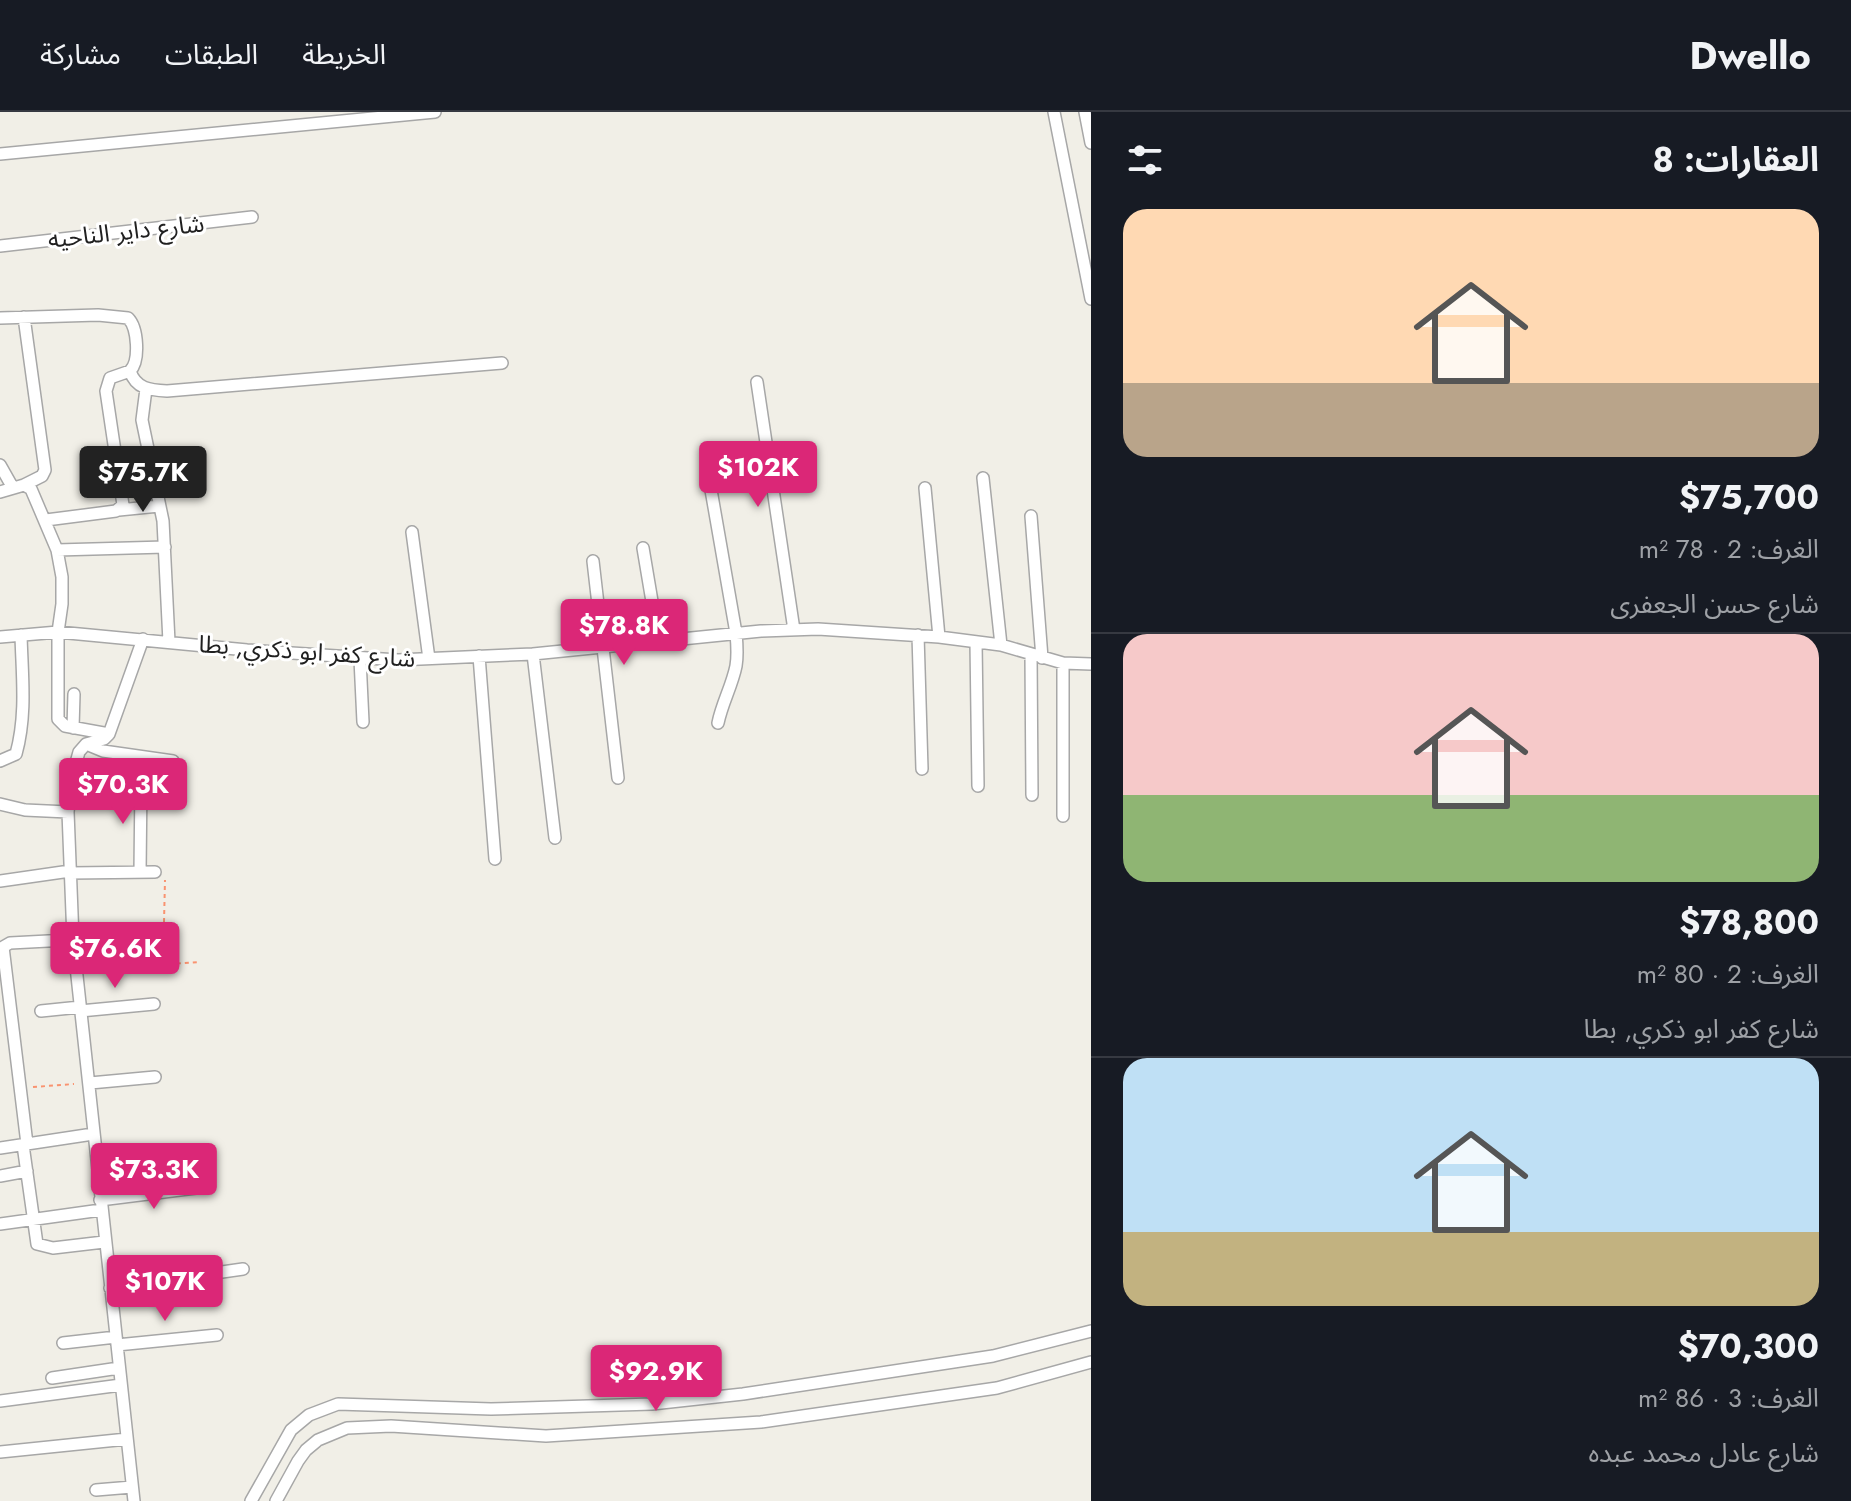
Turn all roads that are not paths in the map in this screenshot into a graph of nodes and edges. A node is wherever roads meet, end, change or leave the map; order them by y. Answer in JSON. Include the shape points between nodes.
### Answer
{"nodes":[{"id":1,"x":435,"y":112,"type":"edge"},
{"id":2,"x":1054,"y":112,"type":"edge"},
{"id":3,"x":1085,"y":112,"type":"edge"},
{"id":4,"x":1091,"y":143,"type":"edge"},
{"id":5,"x":0,"y":154,"type":"edge"},
{"id":6,"x":252,"y":217,"type":"dead end"},
{"id":7,"x":0,"y":246,"type":"edge"},
{"id":8,"x":1091,"y":299,"type":"edge"},
{"id":9,"x":24,"y":317,"type":"junction"},
{"id":10,"x":0,"y":318,"type":"edge"},
{"id":11,"x":502,"y":363,"type":"dead end"},
{"id":12,"x":130,"y":371,"type":"junction"},
{"id":13,"x":757,"y":382,"type":"dead end"},
{"id":14,"x":146,"y":389,"type":"junction"},
{"id":15,"x":0,"y":465,"type":"edge"},
{"id":16,"x":707,"y":467,"type":"dead end"},
{"id":17,"x":983,"y":478,"type":"dead end"},
{"id":18,"x":18,"y":486,"type":"junction"},
{"id":19,"x":925,"y":488,"type":"dead end"},
{"id":20,"x":0,"y":492,"type":"edge"},
{"id":21,"x":159,"y":506,"type":"junction"},
{"id":22,"x":119,"y":510,"type":"junction"},
{"id":23,"x":1031,"y":516,"type":"dead end"},
{"id":24,"x":46,"y":520,"type":"junction"},
{"id":25,"x":412,"y":532,"type":"dead end"},
{"id":26,"x":165,"y":547,"type":"junction"},
{"id":27,"x":643,"y":548,"type":"dead end"},
{"id":28,"x":57,"y":550,"type":"junction"},
{"id":29,"x":593,"y":561,"type":"dead end"},
{"id":30,"x":794,"y":630,"type":"junction"},
{"id":31,"x":58,"y":632,"type":"junction"},
{"id":32,"x":736,"y":633,"type":"junction"},
{"id":33,"x":21,"y":635,"type":"junction"},
{"id":34,"x":918,"y":635,"type":"junction"},
{"id":35,"x":0,"y":637,"type":"edge"},
{"id":36,"x":939,"y":637,"type":"junction"},
{"id":37,"x":143,"y":639,"type":"junction"},
{"id":38,"x":169,"y":642,"type":"junction"},
{"id":39,"x":976,"y":642,"type":"junction"},
{"id":40,"x":659,"y":643,"type":"junction"},
{"id":41,"x":1001,"y":645,"type":"junction"},
{"id":42,"x":605,"y":647,"type":"junction"},
{"id":43,"x":533,"y":654,"type":"junction"},
{"id":44,"x":479,"y":656,"type":"junction"},
{"id":45,"x":1036,"y":656,"type":"junction"},
{"id":46,"x":360,"y":659,"type":"junction"},
{"id":47,"x":429,"y":659,"type":"junction"},
{"id":48,"x":1063,"y":663,"type":"junction"},
{"id":49,"x":1091,"y":664,"type":"edge"},
{"id":50,"x":74,"y":694,"type":"dead end"},
{"id":51,"x":363,"y":722,"type":"dead end"},
{"id":52,"x":718,"y":723,"type":"dead end"},
{"id":53,"x":73,"y":728,"type":"junction"},
{"id":54,"x":109,"y":734,"type":"junction"},
{"id":55,"x":86,"y":744,"type":"junction"},
{"id":56,"x":0,"y":761,"type":"edge"},
{"id":57,"x":173,"y":761,"type":"dead end"},
{"id":58,"x":922,"y":769,"type":"dead end"},
{"id":59,"x":618,"y":778,"type":"dead end"},
{"id":60,"x":141,"y":781,"type":"dead end"},
{"id":61,"x":978,"y":786,"type":"dead end"},
{"id":62,"x":1032,"y":795,"type":"dead end"},
{"id":63,"x":0,"y":804,"type":"edge"},
{"id":64,"x":68,"y":812,"type":"junction"},
{"id":65,"x":1063,"y":816,"type":"dead end"},
{"id":66,"x":555,"y":838,"type":"dead end"},
{"id":67,"x":495,"y":859,"type":"dead end"},
{"id":68,"x":70,"y":872,"type":"junction"},
{"id":69,"x":140,"y":872,"type":"junction"},
{"id":70,"x":155,"y":872,"type":"road end"},
{"id":71,"x":0,"y":881,"type":"edge"},
{"id":72,"x":163,"y":935,"type":"road end"},
{"id":73,"x":73,"y":939,"type":"junction"},
{"id":74,"x":154,"y":1004,"type":"dead end"},
{"id":75,"x":80,"y":1009,"type":"junction"},
{"id":76,"x":41,"y":1011,"type":"dead end"},
{"id":77,"x":155,"y":1077,"type":"dead end"},
{"id":78,"x":90,"y":1083,"type":"junction"},
{"id":79,"x":93,"y":1134,"type":"junction"},
{"id":80,"x":25,"y":1144,"type":"junction"},
{"id":81,"x":0,"y":1148,"type":"edge"},
{"id":82,"x":27,"y":1171,"type":"junction"},
{"id":83,"x":0,"y":1176,"type":"edge"},
{"id":84,"x":204,"y":1187,"type":"dead end"},
{"id":85,"x":100,"y":1205,"type":"junction"},
{"id":86,"x":34,"y":1219,"type":"junction"},
{"id":87,"x":0,"y":1224,"type":"edge"},
{"id":88,"x":104,"y":1242,"type":"junction"},
{"id":89,"x":243,"y":1269,"type":"dead end"},
{"id":90,"x":110,"y":1288,"type":"junction"},
{"id":91,"x":1091,"y":1331,"type":"edge"},
{"id":92,"x":217,"y":1335,"type":"dead end"},
{"id":93,"x":116,"y":1341,"type":"junction"},
{"id":94,"x":63,"y":1343,"type":"dead end"},
{"id":95,"x":1091,"y":1362,"type":"edge"},
{"id":96,"x":119,"y":1368,"type":"junction"},
{"id":97,"x":52,"y":1378,"type":"dead end"},
{"id":98,"x":121,"y":1385,"type":"junction"},
{"id":99,"x":0,"y":1401,"type":"edge"},
{"id":100,"x":127,"y":1439,"type":"junction"},
{"id":101,"x":0,"y":1452,"type":"edge"},
{"id":102,"x":132,"y":1487,"type":"junction"},
{"id":103,"x":96,"y":1490,"type":"dead end"},
{"id":104,"x":134,"y":1501,"type":"edge"},
{"id":105,"x":251,"y":1501,"type":"edge"},
{"id":106,"x":276,"y":1501,"type":"edge"}],
"edges":[{"from":1,"to":5,"type":"street"},
{"from":2,"to":8,"type":"street"},
{"from":3,"to":4,"type":"street"},
{"from":6,"to":7,"type":"street","name":"شارع داير الناحيه"},
{"from":9,"to":10,"type":"street"},
{"from":9,"to":12,"type":"street","via":[[128,318],[133,323],[136,361]]},
{"from":9,"to":18,"type":"street","via":[[45,470],[36,480]]},
{"from":11,"to":14,"type":"street"},
{"from":12,"to":14,"type":"street"},
{"from":12,"to":22,"type":"street","via":[[110,378],[106,391],[124,502]]},
{"from":13,"to":30,"type":"street"},
{"from":14,"to":21,"type":"street","via":[[143,431]]},
{"from":15,"to":18,"type":"street"},
{"from":16,"to":32,"type":"street"},
{"from":17,"to":41,"type":"street"},
{"from":18,"to":20,"type":"street"},
{"from":18,"to":24,"type":"street","via":[[31,489]]},
{"from":19,"to":36,"type":"street"},
{"from":21,"to":22,"type":"street"},
{"from":21,"to":26,"type":"street"},
{"from":22,"to":24,"type":"street"},
{"from":23,"to":45,"type":"street"},
{"from":24,"to":28,"type":"street"},
{"from":25,"to":47,"type":"street"},
{"from":26,"to":28,"type":"street"},
{"from":26,"to":38,"type":"street"},
{"from":27,"to":40,"type":"street"},
{"from":28,"to":31,"type":"street","via":[[63,598]]},
{"from":29,"to":42,"type":"street"},
{"from":30,"to":32,"type":"street","name":"شارع كفر ابو ذكري, بطا"},
{"from":30,"to":34,"type":"street","name":"شارع كفر ابو ذكري, بطا"},
{"from":31,"to":33,"type":"street"},
{"from":31,"to":37,"type":"street"},
{"from":31,"to":53,"type":"street","via":[[58,719]]},
{"from":32,"to":40,"type":"street","name":"شارع كفر ابو ذكري, بطا"},
{"from":32,"to":52,"type":"street","via":[[736,665]]},
{"from":33,"to":35,"type":"street"},
{"from":33,"to":56,"type":"street","via":[[21,732],[16,754]]},
{"from":34,"to":36,"type":"street","name":"شارع كفر ابو ذكري, بطا"},
{"from":34,"to":58,"type":"street"},
{"from":36,"to":39,"type":"street","name":"شارع كفر ابو ذكري, بطا"},
{"from":37,"to":38,"type":"street","name":"شارع كفر ابو ذكري, بطا"},
{"from":37,"to":54,"type":"street"},
{"from":38,"to":46,"type":"street","name":"شارع كفر ابو ذكري, بطا"},
{"from":39,"to":41,"type":"street","name":"شارع كفر ابو ذكري, بطا"},
{"from":39,"to":61,"type":"street"},
{"from":40,"to":42,"type":"street","name":"شارع كفر ابو ذكري, بطا"},
{"from":41,"to":45,"type":"street","name":"شارع كفر ابو ذكري, بطا"},
{"from":42,"to":43,"type":"street","name":"شارع كفر ابو ذكري, بطا"},
{"from":42,"to":59,"type":"street"},
{"from":43,"to":44,"type":"street","name":"شارع كفر ابو ذكري, بطا"},
{"from":43,"to":66,"type":"street"},
{"from":44,"to":47,"type":"street","name":"شارع كفر ابو ذكري, بطا"},
{"from":44,"to":67,"type":"street"},
{"from":45,"to":48,"type":"street","name":"شارع كفر ابو ذكري, بطا"},
{"from":45,"to":62,"type":"street"},
{"from":46,"to":47,"type":"street","name":"شارع كفر ابو ذكري, بطا"},
{"from":46,"to":51,"type":"street"},
{"from":48,"to":49,"type":"street","name":"شارع كفر ابو ذكري, بطا"},
{"from":48,"to":65,"type":"street"},
{"from":50,"to":53,"type":"street"},
{"from":53,"to":54,"type":"street"},
{"from":54,"to":55,"type":"street"},
{"from":55,"to":57,"type":"street","via":[[110,753]]},
{"from":55,"to":64,"type":"street","via":[[77,759]]},
{"from":60,"to":69,"type":"street"},
{"from":63,"to":64,"type":"street"},
{"from":64,"to":68,"type":"street"},
{"from":68,"to":69,"type":"street"},
{"from":68,"to":71,"type":"street"},
{"from":68,"to":73,"type":"street"},
{"from":69,"to":70,"type":"street"},
{"from":72,"to":73,"type":"street"},
{"from":73,"to":75,"type":"street"},
{"from":73,"to":80,"type":"street","via":[[3,947]]},
{"from":74,"to":75,"type":"street"},
{"from":75,"to":76,"type":"street"},
{"from":75,"to":78,"type":"street"},
{"from":77,"to":78,"type":"street"},
{"from":78,"to":79,"type":"street"},
{"from":79,"to":80,"type":"street"},
{"from":79,"to":85,"type":"street"},
{"from":80,"to":81,"type":"street"},
{"from":80,"to":82,"type":"street"},
{"from":82,"to":83,"type":"street"},
{"from":82,"to":86,"type":"street"},
{"from":84,"to":85,"type":"street"},
{"from":85,"to":86,"type":"street"},
{"from":85,"to":88,"type":"street"},
{"from":86,"to":87,"type":"street"},
{"from":86,"to":88,"type":"street","via":[[40,1246]]},
{"from":88,"to":90,"type":"street"},
{"from":89,"to":90,"type":"street"},
{"from":90,"to":93,"type":"street"},
{"from":91,"to":105,"type":"street","via":[[993,1356],[652,1404],[504,1409],[338,1404],[309,1415],[291,1430]]},
{"from":92,"to":93,"type":"street"},
{"from":93,"to":94,"type":"street"},
{"from":93,"to":96,"type":"street"},
{"from":95,"to":106,"type":"street","via":[[997,1388],[745,1423],[546,1436],[347,1428],[306,1450]]},
{"from":96,"to":97,"type":"street"},
{"from":96,"to":98,"type":"street"},
{"from":98,"to":99,"type":"street"},
{"from":98,"to":100,"type":"street"},
{"from":100,"to":101,"type":"street"},
{"from":100,"to":102,"type":"street"},
{"from":102,"to":103,"type":"street"},
{"from":102,"to":104,"type":"street"}]}
